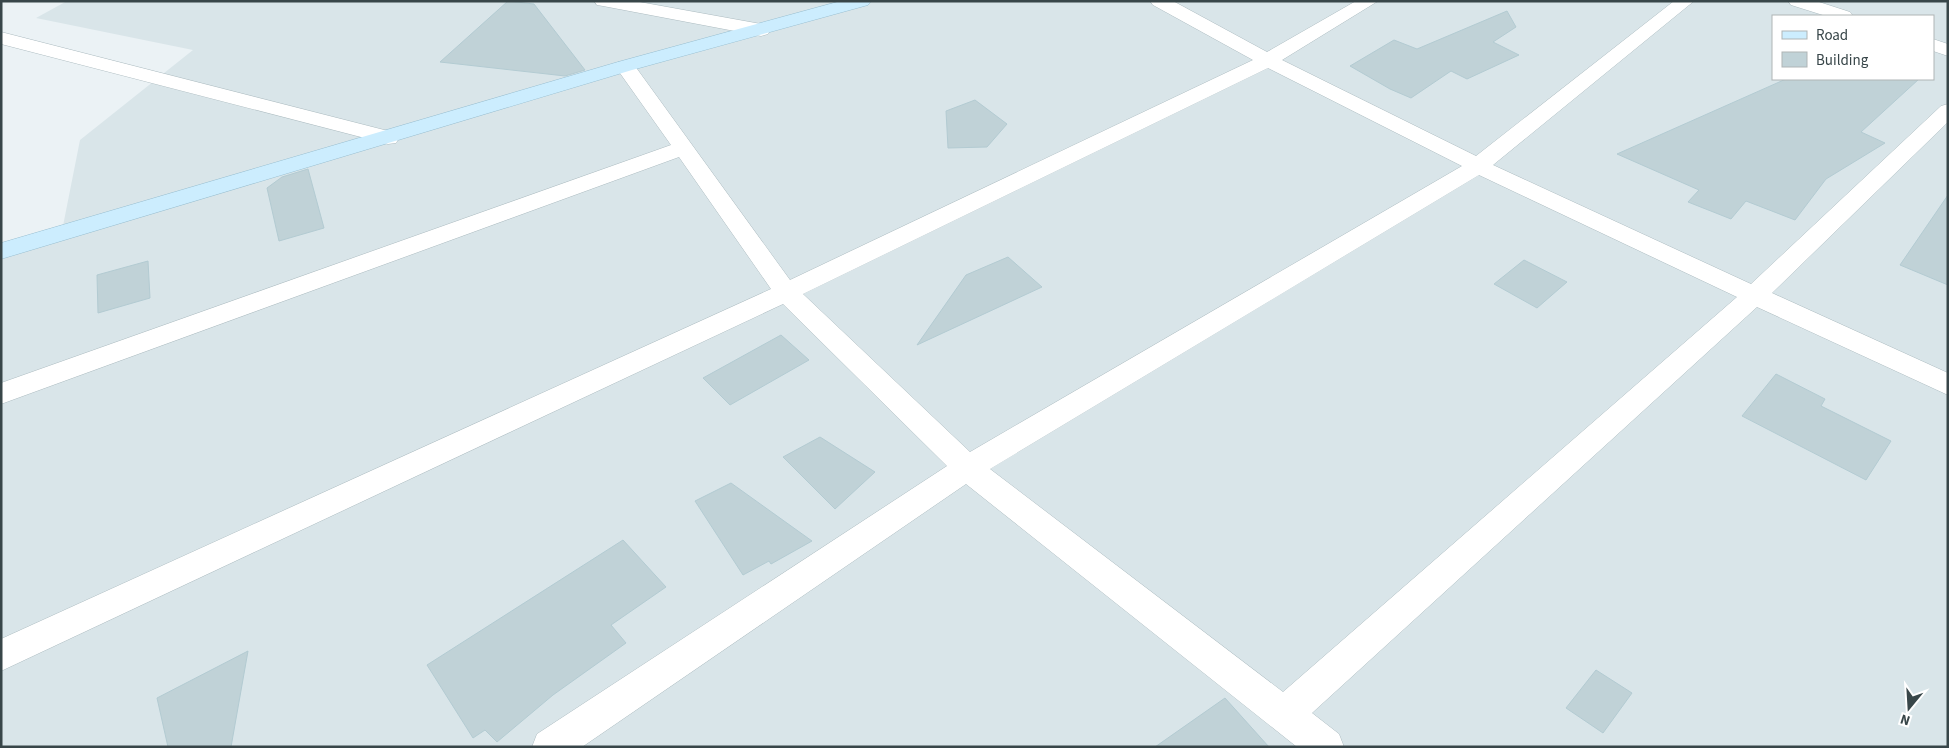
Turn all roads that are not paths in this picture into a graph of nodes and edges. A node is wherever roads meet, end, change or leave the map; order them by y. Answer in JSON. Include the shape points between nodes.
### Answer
{"nodes":[{"id":1,"x":603,"y":1,"type":"edge"},
{"id":2,"x":862,"y":1,"type":"edge"},
{"id":3,"x":1159,"y":1,"type":"edge"},
{"id":4,"x":1369,"y":1,"type":"edge"},
{"id":5,"x":1685,"y":1,"type":"edge"},
{"id":6,"x":1797,"y":1,"type":"edge"},
{"id":7,"x":1841,"y":15,"type":"edge"},
{"id":8,"x":761,"y":30,"type":"junction"},
{"id":9,"x":1,"y":38,"type":"edge"},
{"id":10,"x":1934,"y":45,"type":"edge"},
{"id":11,"x":1948,"y":50,"type":"edge"},
{"id":12,"x":1266,"y":61,"type":"junction"},
{"id":13,"x":625,"y":66,"type":"junction"},
{"id":14,"x":1948,"y":110,"type":"edge"},
{"id":15,"x":388,"y":138,"type":"junction"},
{"id":16,"x":684,"y":148,"type":"junction"},
{"id":17,"x":1478,"y":166,"type":"junction"},
{"id":18,"x":1,"y":251,"type":"edge"},
{"id":19,"x":786,"y":292,"type":"junction"},
{"id":20,"x":1755,"y":295,"type":"junction"},
{"id":21,"x":1948,"y":385,"type":"edge"},
{"id":22,"x":1,"y":394,"type":"edge"},
{"id":23,"x":967,"y":468,"type":"junction"},
{"id":24,"x":1,"y":656,"type":"edge"},
{"id":25,"x":1286,"y":714,"type":"junction"},
{"id":26,"x":550,"y":747,"type":"edge"},
{"id":27,"x":1326,"y":747,"type":"edge"}],
"edges":[{"from":1,"to":8,"type":"street"},
{"from":2,"to":8,"type":"street"},
{"from":3,"to":12,"type":"street"},
{"from":4,"to":12,"type":"street"},
{"from":5,"to":17,"type":"street"},
{"from":6,"to":7,"type":"street"},
{"from":8,"to":13,"type":"street"},
{"from":9,"to":15,"type":"street"},
{"from":10,"to":11,"type":"street"},
{"from":12,"to":17,"type":"street"},
{"from":12,"to":19,"type":"street"},
{"from":13,"to":15,"type":"street"},
{"from":13,"to":16,"type":"street"},
{"from":14,"to":20,"type":"street"},
{"from":15,"to":18,"type":"street"},
{"from":16,"to":19,"type":"street"},
{"from":16,"to":22,"type":"street"},
{"from":17,"to":20,"type":"street"},
{"from":17,"to":23,"type":"street"},
{"from":19,"to":23,"type":"street"},
{"from":19,"to":24,"type":"street"},
{"from":20,"to":21,"type":"street"},
{"from":20,"to":25,"type":"street"},
{"from":23,"to":25,"type":"street"},
{"from":23,"to":26,"type":"street"},
{"from":25,"to":27,"type":"street"}]}
